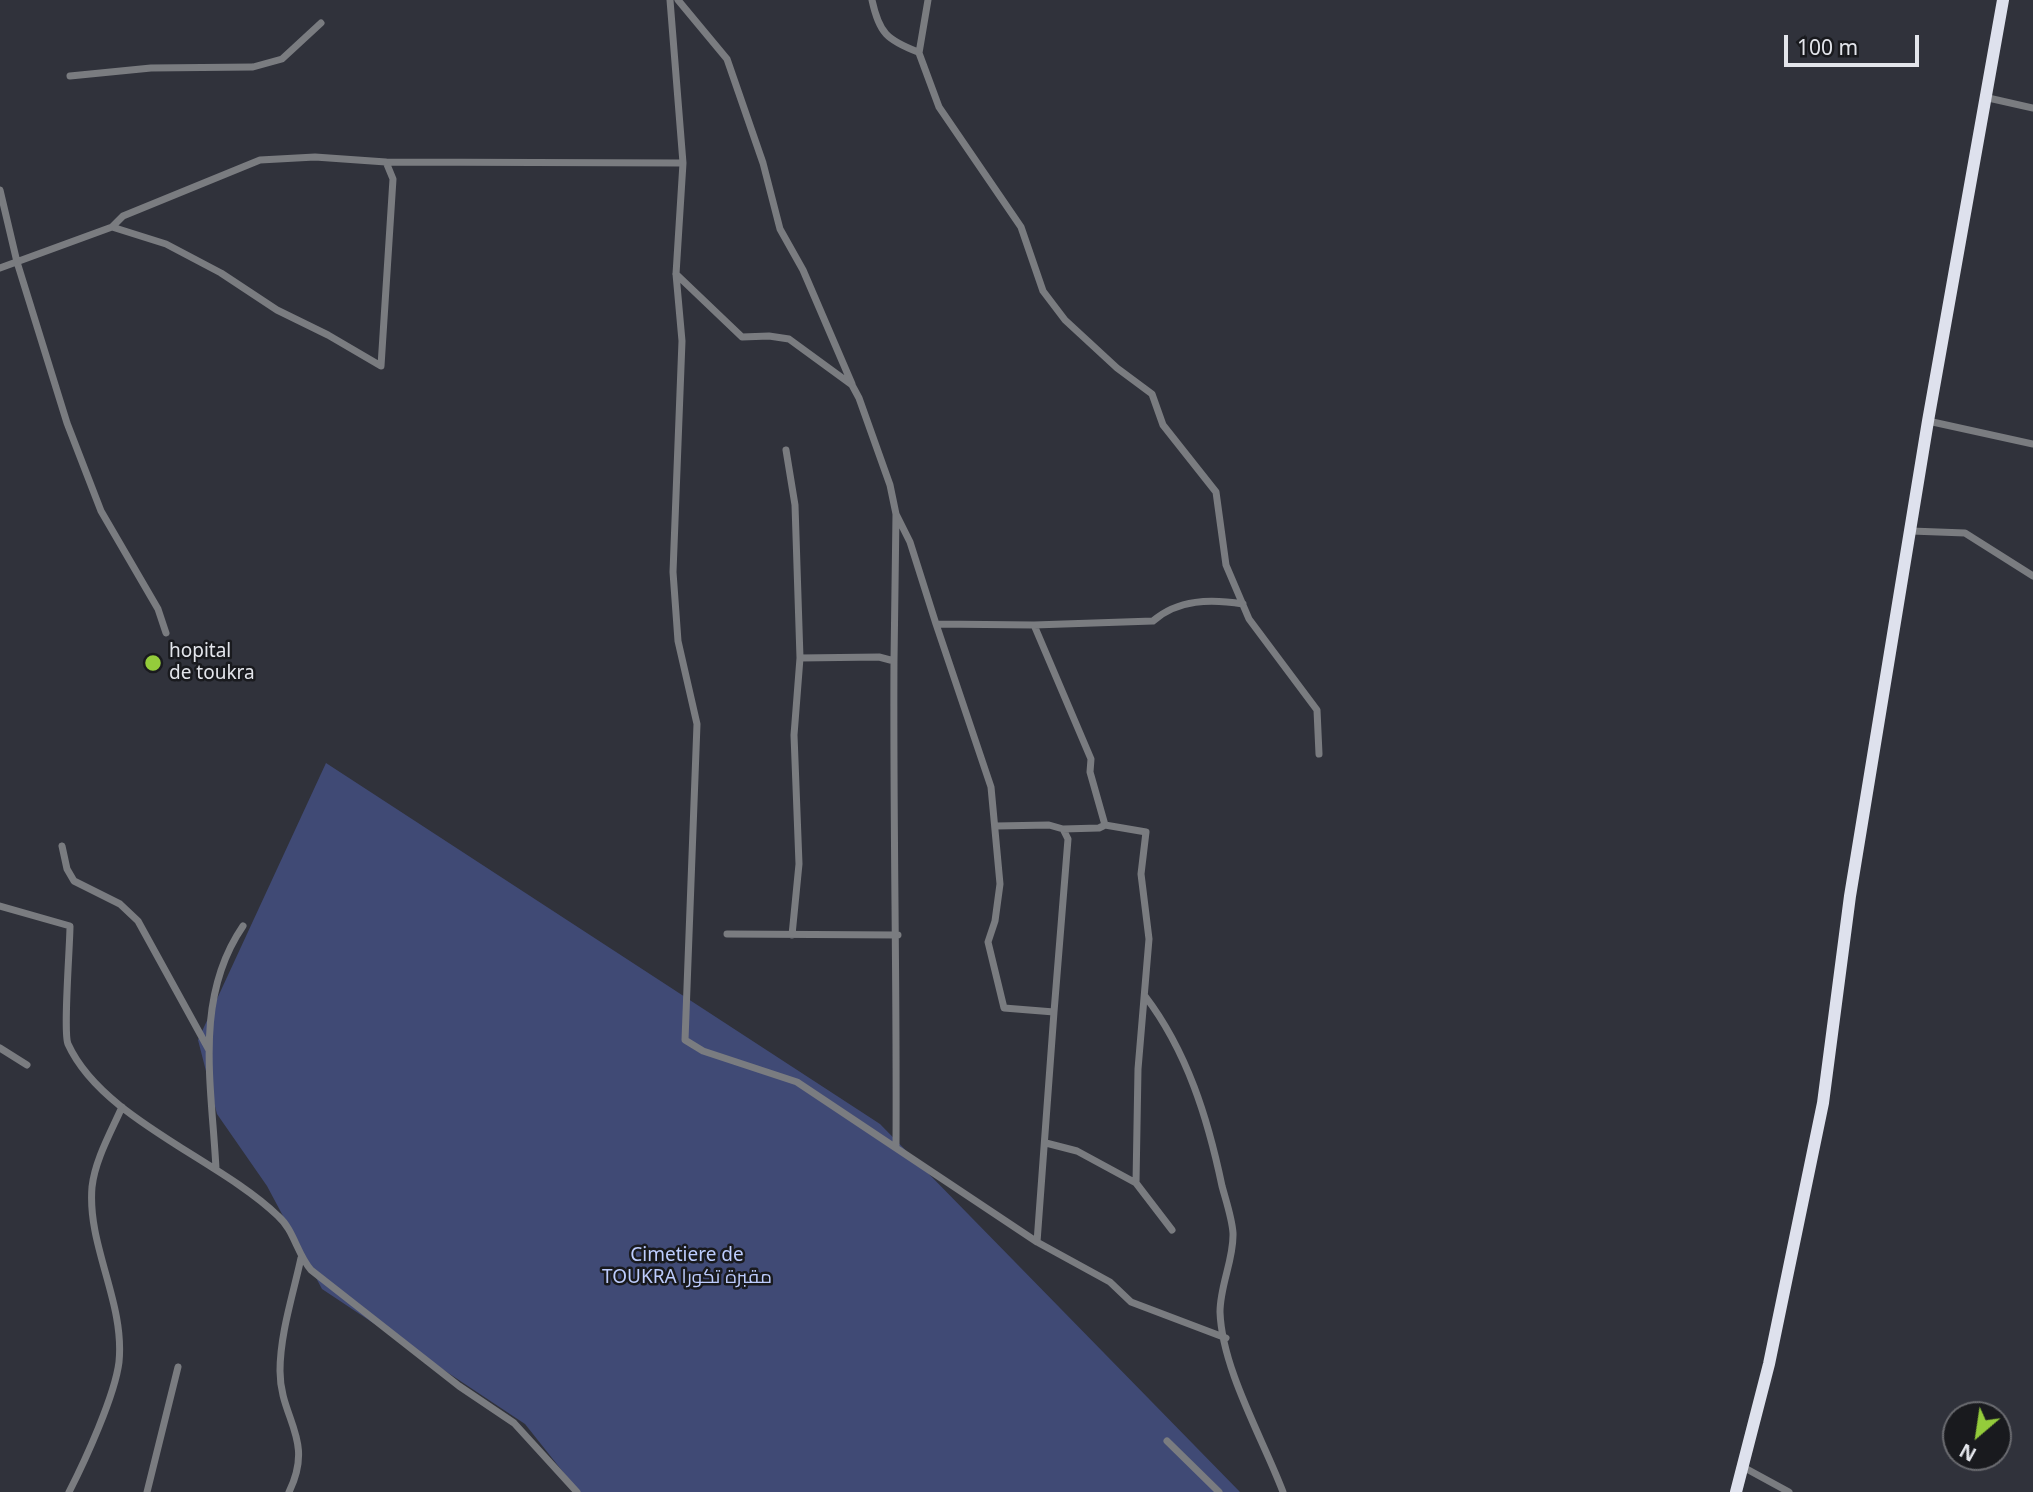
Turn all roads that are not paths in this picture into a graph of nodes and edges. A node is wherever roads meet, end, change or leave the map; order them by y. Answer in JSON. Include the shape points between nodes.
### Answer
{"nodes":[{"id":1,"x":670,"y":0,"type":"edge"},
{"id":2,"x":678,"y":0,"type":"edge"},
{"id":3,"x":872,"y":0,"type":"edge"},
{"id":4,"x":928,"y":0,"type":"edge"},
{"id":5,"x":2003,"y":0,"type":"edge"},
{"id":6,"x":321,"y":23,"type":"dead end"},
{"id":7,"x":918,"y":51,"type":"dead end"},
{"id":8,"x":70,"y":76,"type":"dead end"},
{"id":9,"x":1984,"y":97,"type":"junction"},
{"id":10,"x":2033,"y":108,"type":"edge"},
{"id":11,"x":386,"y":162,"type":"junction"},
{"id":12,"x":683,"y":163,"type":"junction"},
{"id":13,"x":0,"y":190,"type":"edge"},
{"id":14,"x":111,"y":227,"type":"junction"},
{"id":15,"x":17,"y":262,"type":"junction"},
{"id":16,"x":0,"y":268,"type":"edge"},
{"id":17,"x":676,"y":274,"type":"junction"},
{"id":18,"x":852,"y":385,"type":"junction"},
{"id":19,"x":1928,"y":421,"type":"junction"},
{"id":20,"x":2033,"y":444,"type":"edge"},
{"id":21,"x":786,"y":450,"type":"dead end"},
{"id":22,"x":896,"y":514,"type":"junction"},
{"id":23,"x":1911,"y":531,"type":"junction"},
{"id":24,"x":2033,"y":576,"type":"edge"},
{"id":25,"x":1243,"y":604,"type":"junction"},
{"id":26,"x":936,"y":624,"type":"junction"},
{"id":27,"x":1034,"y":625,"type":"junction"},
{"id":28,"x":166,"y":633,"type":"dead end"},
{"id":29,"x":800,"y":658,"type":"junction"},
{"id":30,"x":894,"y":661,"type":"junction"},
{"id":31,"x":1319,"y":754,"type":"dead end"},
{"id":32,"x":1105,"y":825,"type":"junction"},
{"id":33,"x":996,"y":826,"type":"junction"},
{"id":34,"x":1063,"y":829,"type":"junction"},
{"id":35,"x":62,"y":846,"type":"dead end"},
{"id":36,"x":0,"y":906,"type":"edge"},
{"id":37,"x":243,"y":926,"type":"dead end"},
{"id":38,"x":727,"y":934,"type":"dead end"},
{"id":39,"x":898,"y":934,"type":"junction"},
{"id":40,"x":792,"y":935,"type":"junction"},
{"id":41,"x":1144,"y":996,"type":"junction"},
{"id":42,"x":1054,"y":1012,"type":"junction"},
{"id":43,"x":0,"y":1048,"type":"edge"},
{"id":44,"x":209,"y":1050,"type":"junction"},
{"id":45,"x":27,"y":1065,"type":"dead end"},
{"id":46,"x":122,"y":1107,"type":"junction"},
{"id":47,"x":1046,"y":1143,"type":"junction"},
{"id":48,"x":896,"y":1146,"type":"junction"},
{"id":49,"x":216,"y":1168,"type":"junction"},
{"id":50,"x":1136,"y":1183,"type":"junction"},
{"id":51,"x":1172,"y":1230,"type":"dead end"},
{"id":52,"x":1037,"y":1242,"type":"junction"},
{"id":53,"x":300,"y":1258,"type":"junction"},
{"id":54,"x":1226,"y":1338,"type":"junction"},
{"id":55,"x":178,"y":1367,"type":"dead end"},
{"id":56,"x":1167,"y":1441,"type":"dead end"},
{"id":57,"x":1743,"y":1466,"type":"junction"},
{"id":58,"x":69,"y":1492,"type":"edge"},
{"id":59,"x":147,"y":1492,"type":"edge"},
{"id":60,"x":289,"y":1492,"type":"edge"},
{"id":61,"x":577,"y":1492,"type":"edge"},
{"id":62,"x":1219,"y":1492,"type":"edge"},
{"id":63,"x":1283,"y":1492,"type":"edge"},
{"id":64,"x":1736,"y":1492,"type":"edge"},
{"id":65,"x":1789,"y":1492,"type":"edge"}],
"edges":[{"from":1,"to":12,"type":"street"},
{"from":2,"to":18,"type":"street","via":[[727,59],[780,229],[803,270]]},
{"from":3,"to":7,"type":"street","via":[[877,26],[896,43]]},
{"from":4,"to":25,"type":"street","via":[[919,53],[939,107],[1020,228],[1043,291],[1065,320],[1152,394],[1163,425],[1216,492],[1226,565]]},
{"from":5,"to":9,"type":"highway"},
{"from":6,"to":8,"type":"street","via":[[282,59],[253,67],[151,68]]},
{"from":9,"to":10,"type":"street"},
{"from":9,"to":19,"type":"highway"},
{"from":11,"to":12,"type":"street"},
{"from":11,"to":14,"type":"street","via":[[314,157],[260,160],[132,212]]},
{"from":11,"to":14,"type":"street","via":[[393,179],[381,366],[166,244]]},
{"from":12,"to":17,"type":"street"},
{"from":13,"to":15,"type":"street"},
{"from":14,"to":15,"type":"street"},
{"from":15,"to":16,"type":"street"},
{"from":15,"to":28,"type":"street","via":[[67,423],[101,511],[158,609]]},
{"from":17,"to":18,"type":"street","via":[[742,337],[789,339]]},
{"from":17,"to":48,"type":"street","via":[[682,341],[673,572],[678,640],[697,723],[685,1040],[703,1051],[797,1082]]},
{"from":18,"to":22,"type":"street","via":[[890,485]]},
{"from":19,"to":20,"type":"street"},
{"from":19,"to":23,"type":"highway"},
{"from":21,"to":29,"type":"street","via":[[794,505]]},
{"from":22,"to":26,"type":"street","via":[[910,542]]},
{"from":22,"to":30,"type":"street"},
{"from":23,"to":24,"type":"street","via":[[1965,533]]},
{"from":23,"to":57,"type":"highway","via":[[1850,896],[1823,1103]]},
{"from":25,"to":27,"type":"street","via":[[1192,603],[1167,609],[1153,621]]},
{"from":25,"to":31,"type":"street","via":[[1249,619],[1317,710]]},
{"from":26,"to":27,"type":"street"},
{"from":26,"to":33,"type":"street","via":[[991,787]]},
{"from":27,"to":32,"type":"street","via":[[1091,759],[1090,772]]},
{"from":29,"to":30,"type":"street","via":[[879,657]]},
{"from":29,"to":40,"type":"street","via":[[794,735],[799,864]]},
{"from":30,"to":39,"type":"street"},
{"from":32,"to":34,"type":"street"},
{"from":32,"to":41,"type":"street","via":[[1146,832],[1141,874],[1149,939]]},
{"from":33,"to":34,"type":"street"},
{"from":33,"to":42,"type":"street","via":[[1000,884],[988,942],[1004,1008]]},
{"from":34,"to":42,"type":"street","via":[[1068,839]]},
{"from":35,"to":44,"type":"street","via":[[74,881],[120,904],[138,921]]},
{"from":36,"to":46,"type":"street","via":[[70,926],[67,1042],[99,1087]]},
{"from":37,"to":44,"type":"street","via":[[215,985]]},
{"from":38,"to":40,"type":"street"},
{"from":39,"to":40,"type":"street"},
{"from":39,"to":48,"type":"street"},
{"from":41,"to":50,"type":"street"},
{"from":41,"to":54,"type":"street","via":[[1192,1078],[1216,1155],[1233,1233],[1220,1312]]},
{"from":42,"to":47,"type":"street"},
{"from":43,"to":45,"type":"street"},
{"from":44,"to":49,"type":"street"},
{"from":46,"to":49,"type":"street"},
{"from":46,"to":58,"type":"street","via":[[99,1162],[91,1207],[117,1318],[118,1362]]},
{"from":47,"to":50,"type":"street","via":[[1077,1151]]},
{"from":47,"to":52,"type":"street"},
{"from":48,"to":52,"type":"street"},
{"from":49,"to":53,"type":"street","via":[[279,1216]]},
{"from":50,"to":51,"type":"street"},
{"from":52,"to":54,"type":"street","via":[[1110,1282],[1131,1302]]},
{"from":53,"to":60,"type":"street","via":[[280,1372],[282,1394],[299,1443],[299,1467]]},
{"from":53,"to":61,"type":"street","via":[[438,1370],[514,1423]]},
{"from":54,"to":63,"type":"street","via":[[1249,1415]]},
{"from":55,"to":59,"type":"street"},
{"from":56,"to":62,"type":"street"},
{"from":57,"to":64,"type":"highway"},
{"from":57,"to":65,"type":"street"}]}
